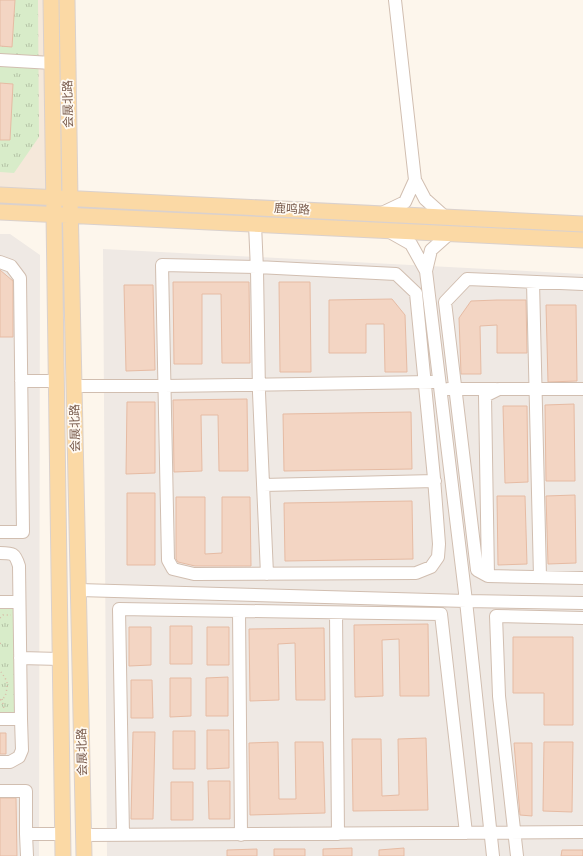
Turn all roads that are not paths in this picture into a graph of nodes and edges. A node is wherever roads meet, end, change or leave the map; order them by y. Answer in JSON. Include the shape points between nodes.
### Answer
{"nodes":[{"id":1,"x":51,"y":0,"type":"edge"},
{"id":2,"x":67,"y":0,"type":"edge"},
{"id":3,"x":395,"y":0,"type":"edge"},
{"id":4,"x":0,"y":60,"type":"edge"},
{"id":5,"x":52,"y":63,"type":"junction"},
{"id":6,"x":415,"y":180,"type":"junction"},
{"id":7,"x":0,"y":195,"type":"edge"},
{"id":8,"x":54,"y":197,"type":"junction"},
{"id":9,"x":70,"y":198,"type":"junction"},
{"id":10,"x":0,"y":212,"type":"edge"},
{"id":11,"x":382,"y":213,"type":"junction"},
{"id":12,"x":53,"y":214,"type":"junction"},
{"id":13,"x":71,"y":215,"type":"junction"},
{"id":14,"x":446,"y":217,"type":"junction"},
{"id":15,"x":255,"y":224,"type":"junction"},
{"id":16,"x":583,"y":224,"type":"edge"},
{"id":17,"x":387,"y":230,"type":"junction"},
{"id":18,"x":449,"y":234,"type":"junction"},
{"id":19,"x":583,"y":240,"type":"edge"},
{"id":20,"x":0,"y":262,"type":"edge"},
{"id":21,"x":257,"y":267,"type":"junction"},
{"id":22,"x":426,"y":271,"type":"junction"},
{"id":23,"x":534,"y":282,"type":"junction"},
{"id":24,"x":583,"y":284,"type":"edge"},
{"id":25,"x":21,"y":381,"type":"junction"},
{"id":26,"x":56,"y":381,"type":"junction"},
{"id":27,"x":425,"y":382,"type":"junction"},
{"id":28,"x":259,"y":385,"type":"junction"},
{"id":29,"x":74,"y":386,"type":"junction"},
{"id":30,"x":164,"y":386,"type":"junction"},
{"id":31,"x":440,"y":386,"type":"junction"},
{"id":32,"x":455,"y":389,"type":"junction"},
{"id":33,"x":499,"y":389,"type":"junction"},
{"id":34,"x":536,"y":389,"type":"junction"},
{"id":35,"x":583,"y":389,"type":"edge"},
{"id":36,"x":434,"y":481,"type":"junction"},
{"id":37,"x":263,"y":485,"type":"junction"},
{"id":38,"x":0,"y":532,"type":"edge"},
{"id":39,"x":0,"y":553,"type":"edge"},
{"id":40,"x":267,"y":574,"type":"junction"},
{"id":41,"x":488,"y":576,"type":"junction"},
{"id":42,"x":540,"y":577,"type":"junction"},
{"id":43,"x":583,"y":578,"type":"edge"},
{"id":44,"x":79,"y":590,"type":"junction"},
{"id":45,"x":466,"y":601,"type":"junction"},
{"id":46,"x":0,"y":602,"type":"edge"},
{"id":47,"x":20,"y":602,"type":"junction"},
{"id":48,"x":583,"y":603,"type":"edge"},
{"id":49,"x":239,"y":611,"type":"junction"},
{"id":50,"x":336,"y":613,"type":"junction"},
{"id":51,"x":583,"y":618,"type":"edge"},
{"id":52,"x":20,"y":658,"type":"junction"},
{"id":53,"x":60,"y":659,"type":"junction"},
{"id":54,"x":21,"y":718,"type":"junction"},
{"id":55,"x":0,"y":719,"type":"edge"},
{"id":56,"x":0,"y":762,"type":"edge"},
{"id":57,"x":0,"y":791,"type":"edge"},
{"id":58,"x":583,"y":832,"type":"edge"},
{"id":59,"x":466,"y":833,"type":"junction"},
{"id":60,"x":491,"y":833,"type":"junction"},
{"id":61,"x":514,"y":833,"type":"junction"},
{"id":62,"x":26,"y":834,"type":"junction"},
{"id":63,"x":62,"y":834,"type":"junction"},
{"id":64,"x":338,"y":834,"type":"junction"},
{"id":65,"x":123,"y":835,"type":"junction"},
{"id":66,"x":241,"y":835,"type":"junction"},
{"id":67,"x":84,"y":836,"type":"junction"},
{"id":68,"x":26,"y":856,"type":"edge"},
{"id":69,"x":63,"y":856,"type":"edge"},
{"id":70,"x":84,"y":856,"type":"edge"},
{"id":71,"x":493,"y":856,"type":"edge"},
{"id":72,"x":517,"y":856,"type":"edge"}],
"edges":[{"from":1,"to":5,"type":"main road","name":"会展北路"},
{"from":2,"to":9,"type":"main road","name":"会展北路"},
{"from":3,"to":6,"type":"street"},
{"from":4,"to":5,"type":"street"},
{"from":5,"to":8,"type":"main road","name":"会展北路"},
{"from":6,"to":11,"type":"street","via":[[405,202]]},
{"from":6,"to":14,"type":"street","via":[[425,199]]},
{"from":7,"to":8,"type":"main road","name":"鹿鸣路"},
{"from":8,"to":9,"type":"main road","name":"鹿鸣路"},
{"from":8,"to":12,"type":"main road","name":"会展北路"},
{"from":9,"to":11,"type":"main road","name":"鹿鸣路"},
{"from":9,"to":13,"type":"main road","name":"会展北路"},
{"from":10,"to":12,"type":"main road","name":"鹿鸣路"},
{"from":11,"to":14,"type":"main road","name":"鹿鸣路"},
{"from":12,"to":13,"type":"main road","name":"鹿鸣路"},
{"from":12,"to":26,"type":"main road","name":"会展北路"},
{"from":13,"to":15,"type":"main road","name":"鹿鸣路"},
{"from":13,"to":29,"type":"main road","name":"会展北路"},
{"from":14,"to":16,"type":"main road","name":"鹿鸣路"},
{"from":15,"to":17,"type":"main road","name":"鹿鸣路"},
{"from":15,"to":21,"type":"street"},
{"from":17,"to":18,"type":"main road","name":"鹿鸣路"},
{"from":17,"to":22,"type":"street","via":[[411,244]]},
{"from":18,"to":19,"type":"main road","name":"鹿鸣路"},
{"from":18,"to":22,"type":"street","via":[[431,250]]},
{"from":20,"to":25,"type":"street","via":[[11,266],[20,278]]},
{"from":21,"to":27,"type":"street","via":[[396,274],[416,293]]},
{"from":21,"to":28,"type":"street"},
{"from":21,"to":30,"type":"street","via":[[162,265]]},
{"from":22,"to":31,"type":"street"},
{"from":23,"to":24,"type":"street"},
{"from":23,"to":32,"type":"street","via":[[467,279],[445,302]]},
{"from":23,"to":34,"type":"street"},
{"from":25,"to":26,"type":"street"},
{"from":25,"to":38,"type":"street","via":[[23,532]]},
{"from":26,"to":53,"type":"main road","name":"会展北路"},
{"from":27,"to":28,"type":"street"},
{"from":27,"to":31,"type":"street"},
{"from":27,"to":36,"type":"street"},
{"from":28,"to":30,"type":"street"},
{"from":28,"to":37,"type":"street"},
{"from":29,"to":30,"type":"street"},
{"from":29,"to":44,"type":"main road","name":"会展北路"},
{"from":30,"to":40,"type":"street","via":[[168,560],[173,569],[194,574]]},
{"from":31,"to":32,"type":"street"},
{"from":31,"to":45,"type":"street"},
{"from":32,"to":33,"type":"street"},
{"from":32,"to":41,"type":"street","via":[[477,570]]},
{"from":33,"to":34,"type":"street"},
{"from":33,"to":41,"type":"street","via":[[485,396]]},
{"from":34,"to":35,"type":"street"},
{"from":34,"to":42,"type":"street"},
{"from":36,"to":37,"type":"street"},
{"from":36,"to":40,"type":"street","via":[[439,544],[438,557],[431,567],[416,573]]},
{"from":37,"to":40,"type":"street"},
{"from":39,"to":47,"type":"street","via":[[11,553],[16,557],[19,566]]},
{"from":41,"to":42,"type":"street"},
{"from":42,"to":43,"type":"street"},
{"from":44,"to":45,"type":"street"},
{"from":44,"to":67,"type":"main road","name":"会展北路"},
{"from":45,"to":48,"type":"street"},
{"from":45,"to":60,"type":"street"},
{"from":46,"to":47,"type":"street"},
{"from":47,"to":52,"type":"street"},
{"from":49,"to":50,"type":"street"},
{"from":49,"to":65,"type":"street","via":[[119,609]]},
{"from":49,"to":66,"type":"street"},
{"from":50,"to":59,"type":"street","via":[[441,614]]},
{"from":50,"to":64,"type":"street"},
{"from":51,"to":61,"type":"street","via":[[496,616],[498,696]]},
{"from":52,"to":53,"type":"street"},
{"from":52,"to":54,"type":"street"},
{"from":53,"to":63,"type":"main road","name":"会展北路"},
{"from":54,"to":55,"type":"street"},
{"from":54,"to":56,"type":"street","via":[[22,750],[19,757],[10,762]]},
{"from":57,"to":62,"type":"street","via":[[26,791]]},
{"from":58,"to":61,"type":"street"},
{"from":59,"to":60,"type":"street"},
{"from":59,"to":64,"type":"street"},
{"from":60,"to":61,"type":"street"},
{"from":60,"to":71,"type":"street"},
{"from":61,"to":72,"type":"street"},
{"from":62,"to":63,"type":"street"},
{"from":62,"to":68,"type":"street"},
{"from":63,"to":69,"type":"main road","name":"会展北路"},
{"from":64,"to":66,"type":"street"},
{"from":65,"to":66,"type":"street"},
{"from":65,"to":67,"type":"street"},
{"from":67,"to":70,"type":"main road","name":"会展北路"}]}
